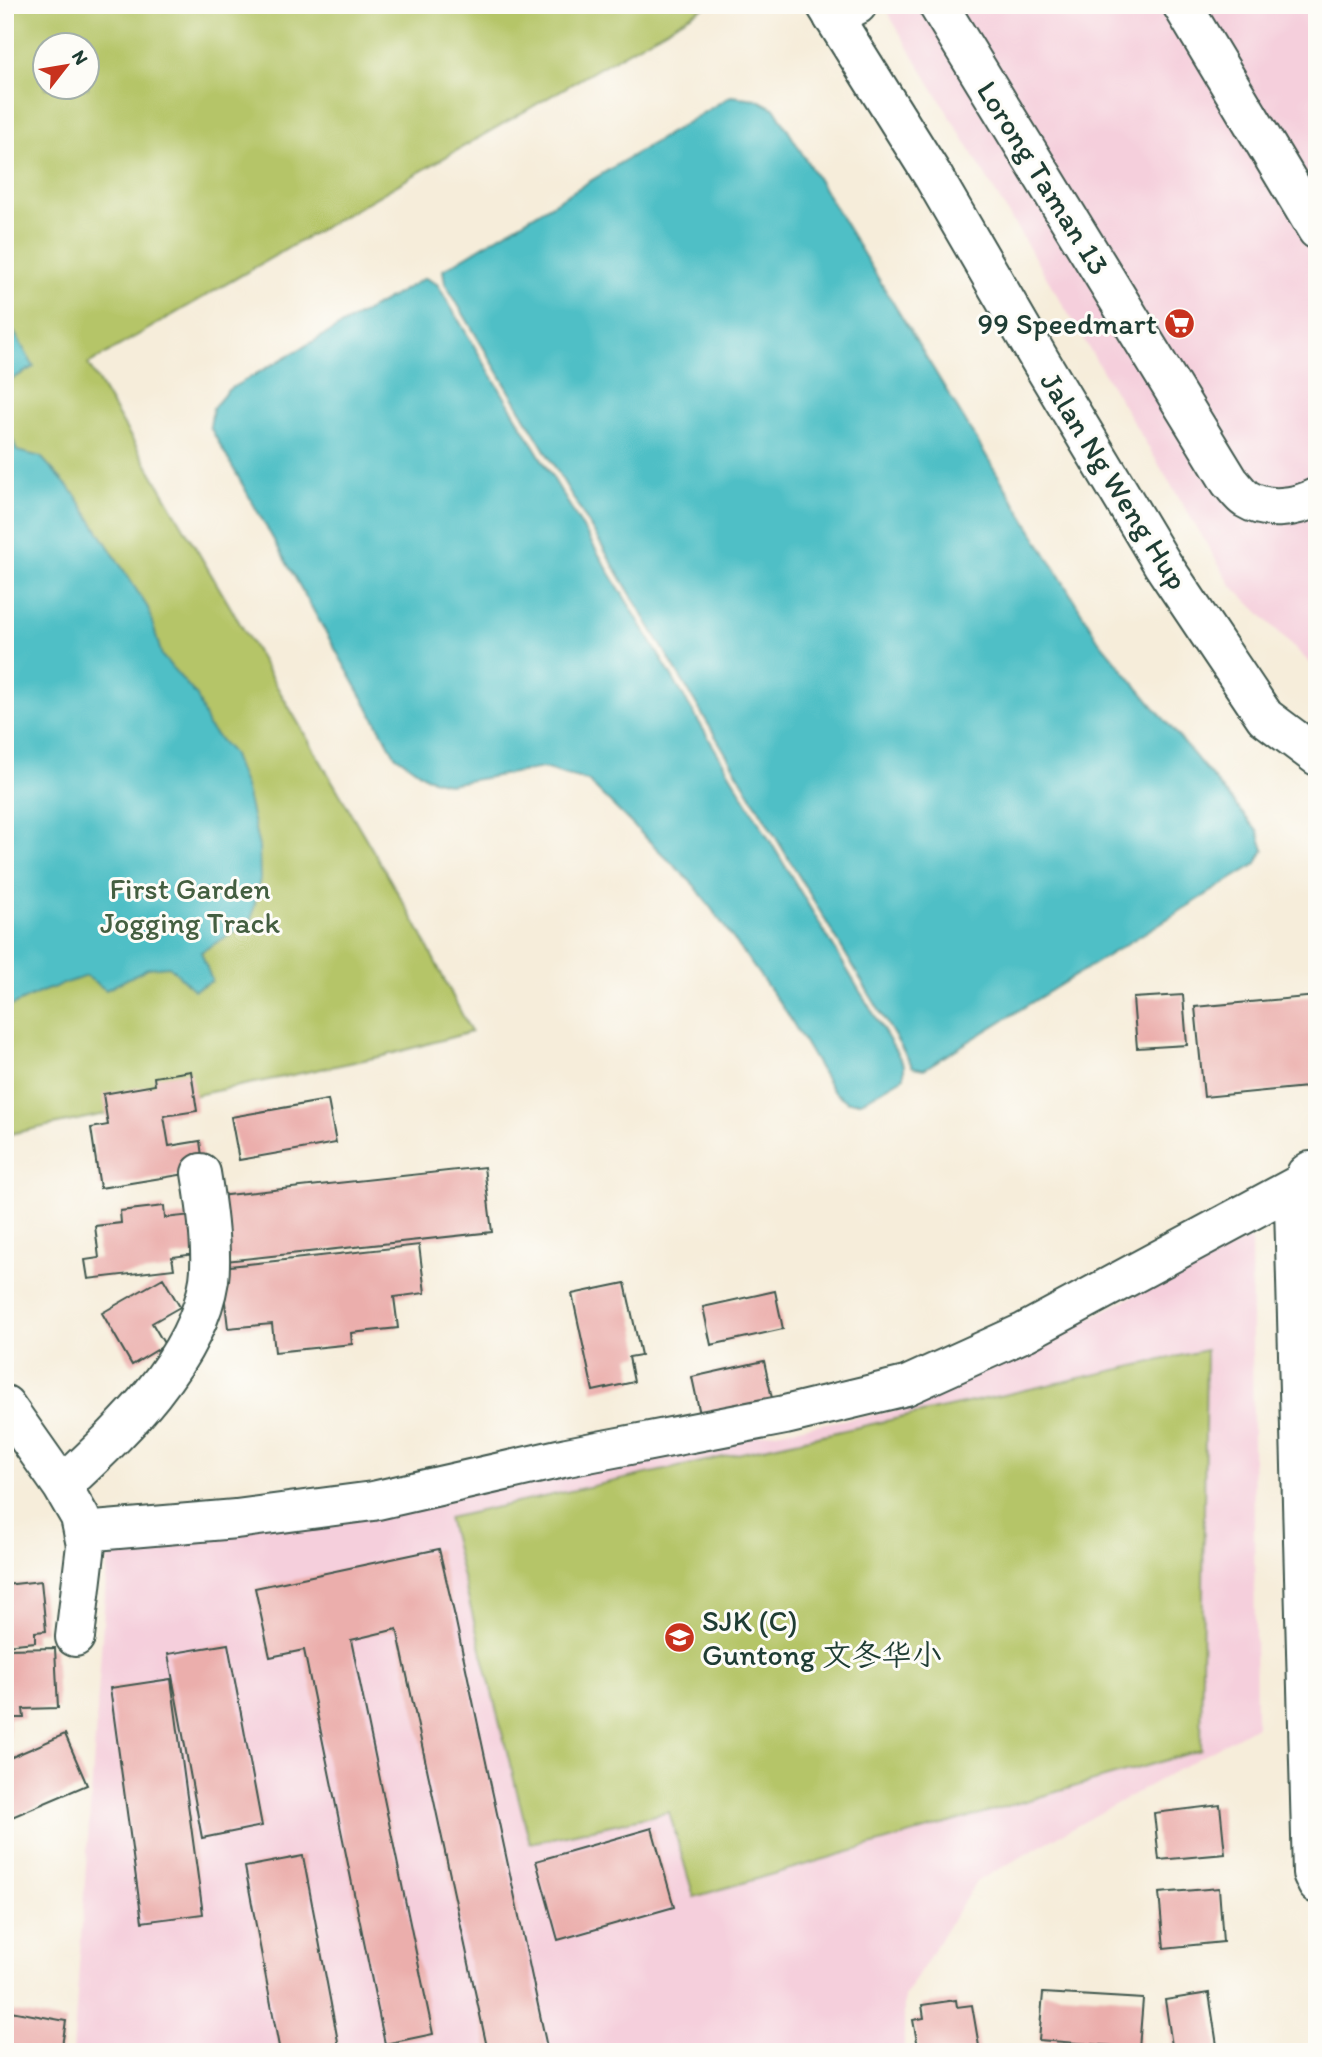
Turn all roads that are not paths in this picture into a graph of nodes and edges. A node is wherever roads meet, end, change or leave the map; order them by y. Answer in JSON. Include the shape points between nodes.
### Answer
{"nodes":[{"id":1,"x":937,"y":5,"type":"edge"},
{"id":2,"x":1182,"y":5,"type":"edge"},
{"id":3,"x":839,"y":9,"type":"edge"},
{"id":4,"x":1317,"y":230,"type":"edge"},
{"id":5,"x":1317,"y":497,"type":"edge"},
{"id":6,"x":1317,"y":756,"type":"edge"},
{"id":7,"x":201,"y":1173,"type":"dead end"},
{"id":8,"x":1310,"y":1174,"type":"edge"},
{"id":9,"x":5,"y":1405,"type":"edge"},
{"id":10,"x":62,"y":1486,"type":"junction"},
{"id":11,"x":83,"y":1532,"type":"junction"},
{"id":12,"x":75,"y":1637,"type":"dead end"},
{"id":13,"x":1317,"y":1884,"type":"edge"}],
"edges":[{"from":1,"to":5,"type":"street","name":"Lorong Taman 13","via":[[1230,482],[1245,499],[1266,506],[1286,507]]},
{"from":2,"to":4,"type":"street"},
{"from":3,"to":6,"type":"street","name":"Jalan Ng Weng Hup","via":[[1041,362],[1171,576],[1265,717]]},
{"from":7,"to":10,"type":"street","via":[[208,1217],[209,1279],[195,1328],[157,1387],[107,1445]]},
{"from":8,"to":11,"type":"street","via":[[1025,1332],[906,1386],[373,1501]]},
{"from":8,"to":13,"type":"street","via":[[1294,1206],[1312,1873]]},
{"from":9,"to":10,"type":"street"},
{"from":10,"to":11,"type":"street","via":[[80,1517]]},
{"from":11,"to":12,"type":"street","via":[[86,1545]]}]}
